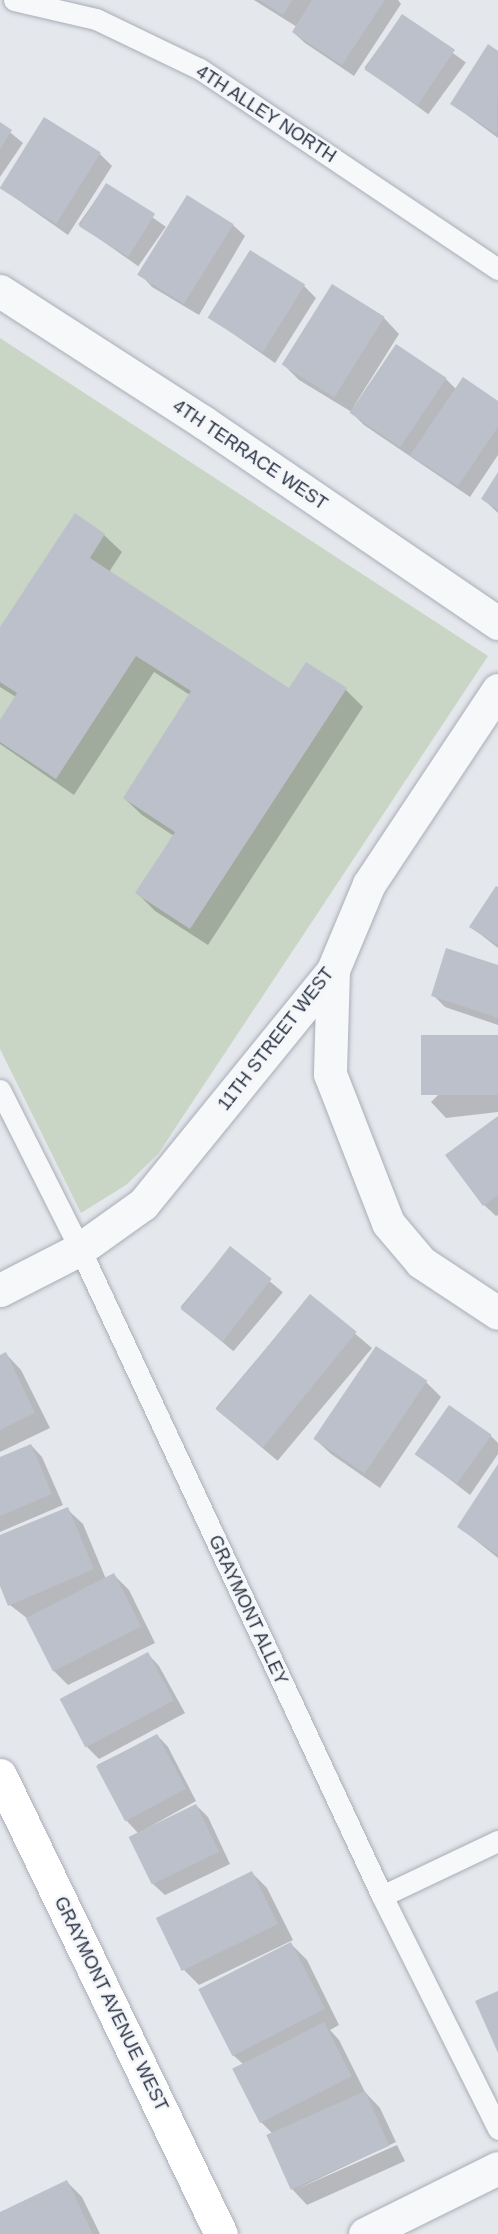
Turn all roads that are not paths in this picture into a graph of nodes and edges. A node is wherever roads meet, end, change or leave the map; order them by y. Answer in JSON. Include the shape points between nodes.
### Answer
{"nodes":[{"id":1,"x":14,"y":0,"type":"edge"},
{"id":2,"x":498,"y":268,"type":"edge"},
{"id":3,"x":0,"y":291,"type":"edge"},
{"id":4,"x":498,"y":623,"type":"edge"},
{"id":5,"x":498,"y":690,"type":"edge"},
{"id":6,"x":333,"y":970,"type":"junction"},
{"id":7,"x":0,"y":1090,"type":"edge"},
{"id":8,"x":80,"y":1249,"type":"junction"},
{"id":9,"x":0,"y":1290,"type":"edge"},
{"id":10,"x":498,"y":1313,"type":"edge"},
{"id":11,"x":0,"y":1775,"type":"edge"},
{"id":12,"x":498,"y":1841,"type":"edge"},
{"id":13,"x":382,"y":1896,"type":"junction"},
{"id":14,"x":498,"y":2129,"type":"edge"},
{"id":15,"x":498,"y":2168,"type":"edge"},
{"id":16,"x":221,"y":2234,"type":"edge"},
{"id":17,"x":365,"y":2234,"type":"edge"}],
"edges":[{"from":1,"to":2,"type":"lane","name":"4TH ALLEY NORTH","via":[[96,20],[200,69]]},
{"from":3,"to":4,"type":"street","name":"4TH TERRACE WEST","via":[[203,422]]},
{"from":5,"to":6,"type":"street","name":"11TH STREET WEST","via":[[369,884]]},
{"from":6,"to":8,"type":"street","name":"11TH STREET WEST","via":[[143,1204]]},
{"from":6,"to":10,"type":"street","via":[[330,1074],[388,1223],[421,1262]]},
{"from":7,"to":8,"type":"lane","name":"GRAYMONT ALLEY"},
{"from":8,"to":9,"type":"street","name":"11TH STREET WEST"},
{"from":8,"to":13,"type":"lane","name":"GRAYMONT ALLEY"},
{"from":11,"to":16,"type":"main road","name":"GRAYMONT AVENUE WEST"},
{"from":12,"to":13,"type":"lane"},
{"from":13,"to":14,"type":"lane","name":"GRAYMONT ALLEY"},
{"from":15,"to":17,"type":"street"}]}
